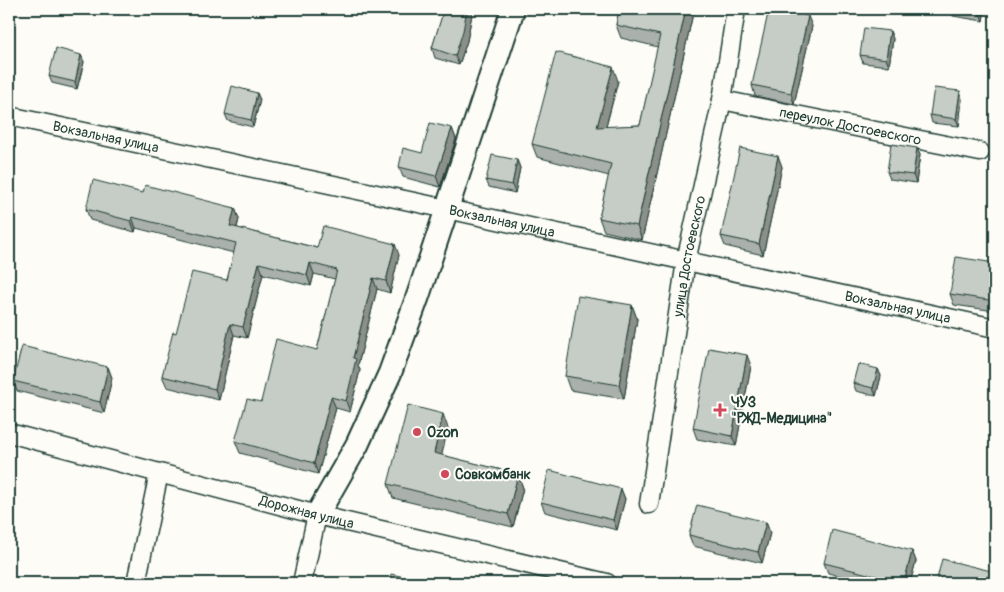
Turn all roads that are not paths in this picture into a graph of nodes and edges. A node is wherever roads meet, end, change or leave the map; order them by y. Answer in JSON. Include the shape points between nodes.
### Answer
{"nodes":[{"id":1,"x":513,"y":9,"type":"edge"},
{"id":2,"x":736,"y":9,"type":"edge"},
{"id":3,"x":722,"y":100,"type":"junction"},
{"id":4,"x":9,"y":116,"type":"edge"},
{"id":5,"x":980,"y":152,"type":"dead end"},
{"id":6,"x":447,"y":209,"type":"junction"},
{"id":7,"x":686,"y":261,"type":"junction"},
{"id":8,"x":995,"y":328,"type":"edge"},
{"id":9,"x":9,"y":433,"type":"edge"},
{"id":10,"x":159,"y":473,"type":"junction"},
{"id":11,"x":649,"y":504,"type":"dead end"},
{"id":12,"x":317,"y":515,"type":"junction"},
{"id":13,"x":136,"y":583,"type":"edge"},
{"id":14,"x":302,"y":583,"type":"edge"},
{"id":15,"x":607,"y":583,"type":"edge"}],
"edges":[{"from":1,"to":6,"type":"main road"},
{"from":2,"to":3,"type":"street","name":"улица Достоевского"},
{"from":3,"to":5,"type":"street","name":"переулок Достоевского"},
{"from":3,"to":7,"type":"street","name":"улица Достоевского"},
{"from":4,"to":6,"type":"street","name":"Вокзальная улица"},
{"from":6,"to":7,"type":"street","name":"Вокзальная улица"},
{"from":6,"to":12,"type":"main road","via":[[390,372],[357,445]]},
{"from":7,"to":8,"type":"street","name":"Вокзальная улица"},
{"from":7,"to":11,"type":"street","name":"улица Достоевского"},
{"from":9,"to":10,"type":"street","name":"Дорожная улица"},
{"from":10,"to":12,"type":"street","name":"Дорожная улица"},
{"from":10,"to":13,"type":"street"},
{"from":12,"to":14,"type":"street"},
{"from":12,"to":15,"type":"street","name":"Дорожная улица"}]}
